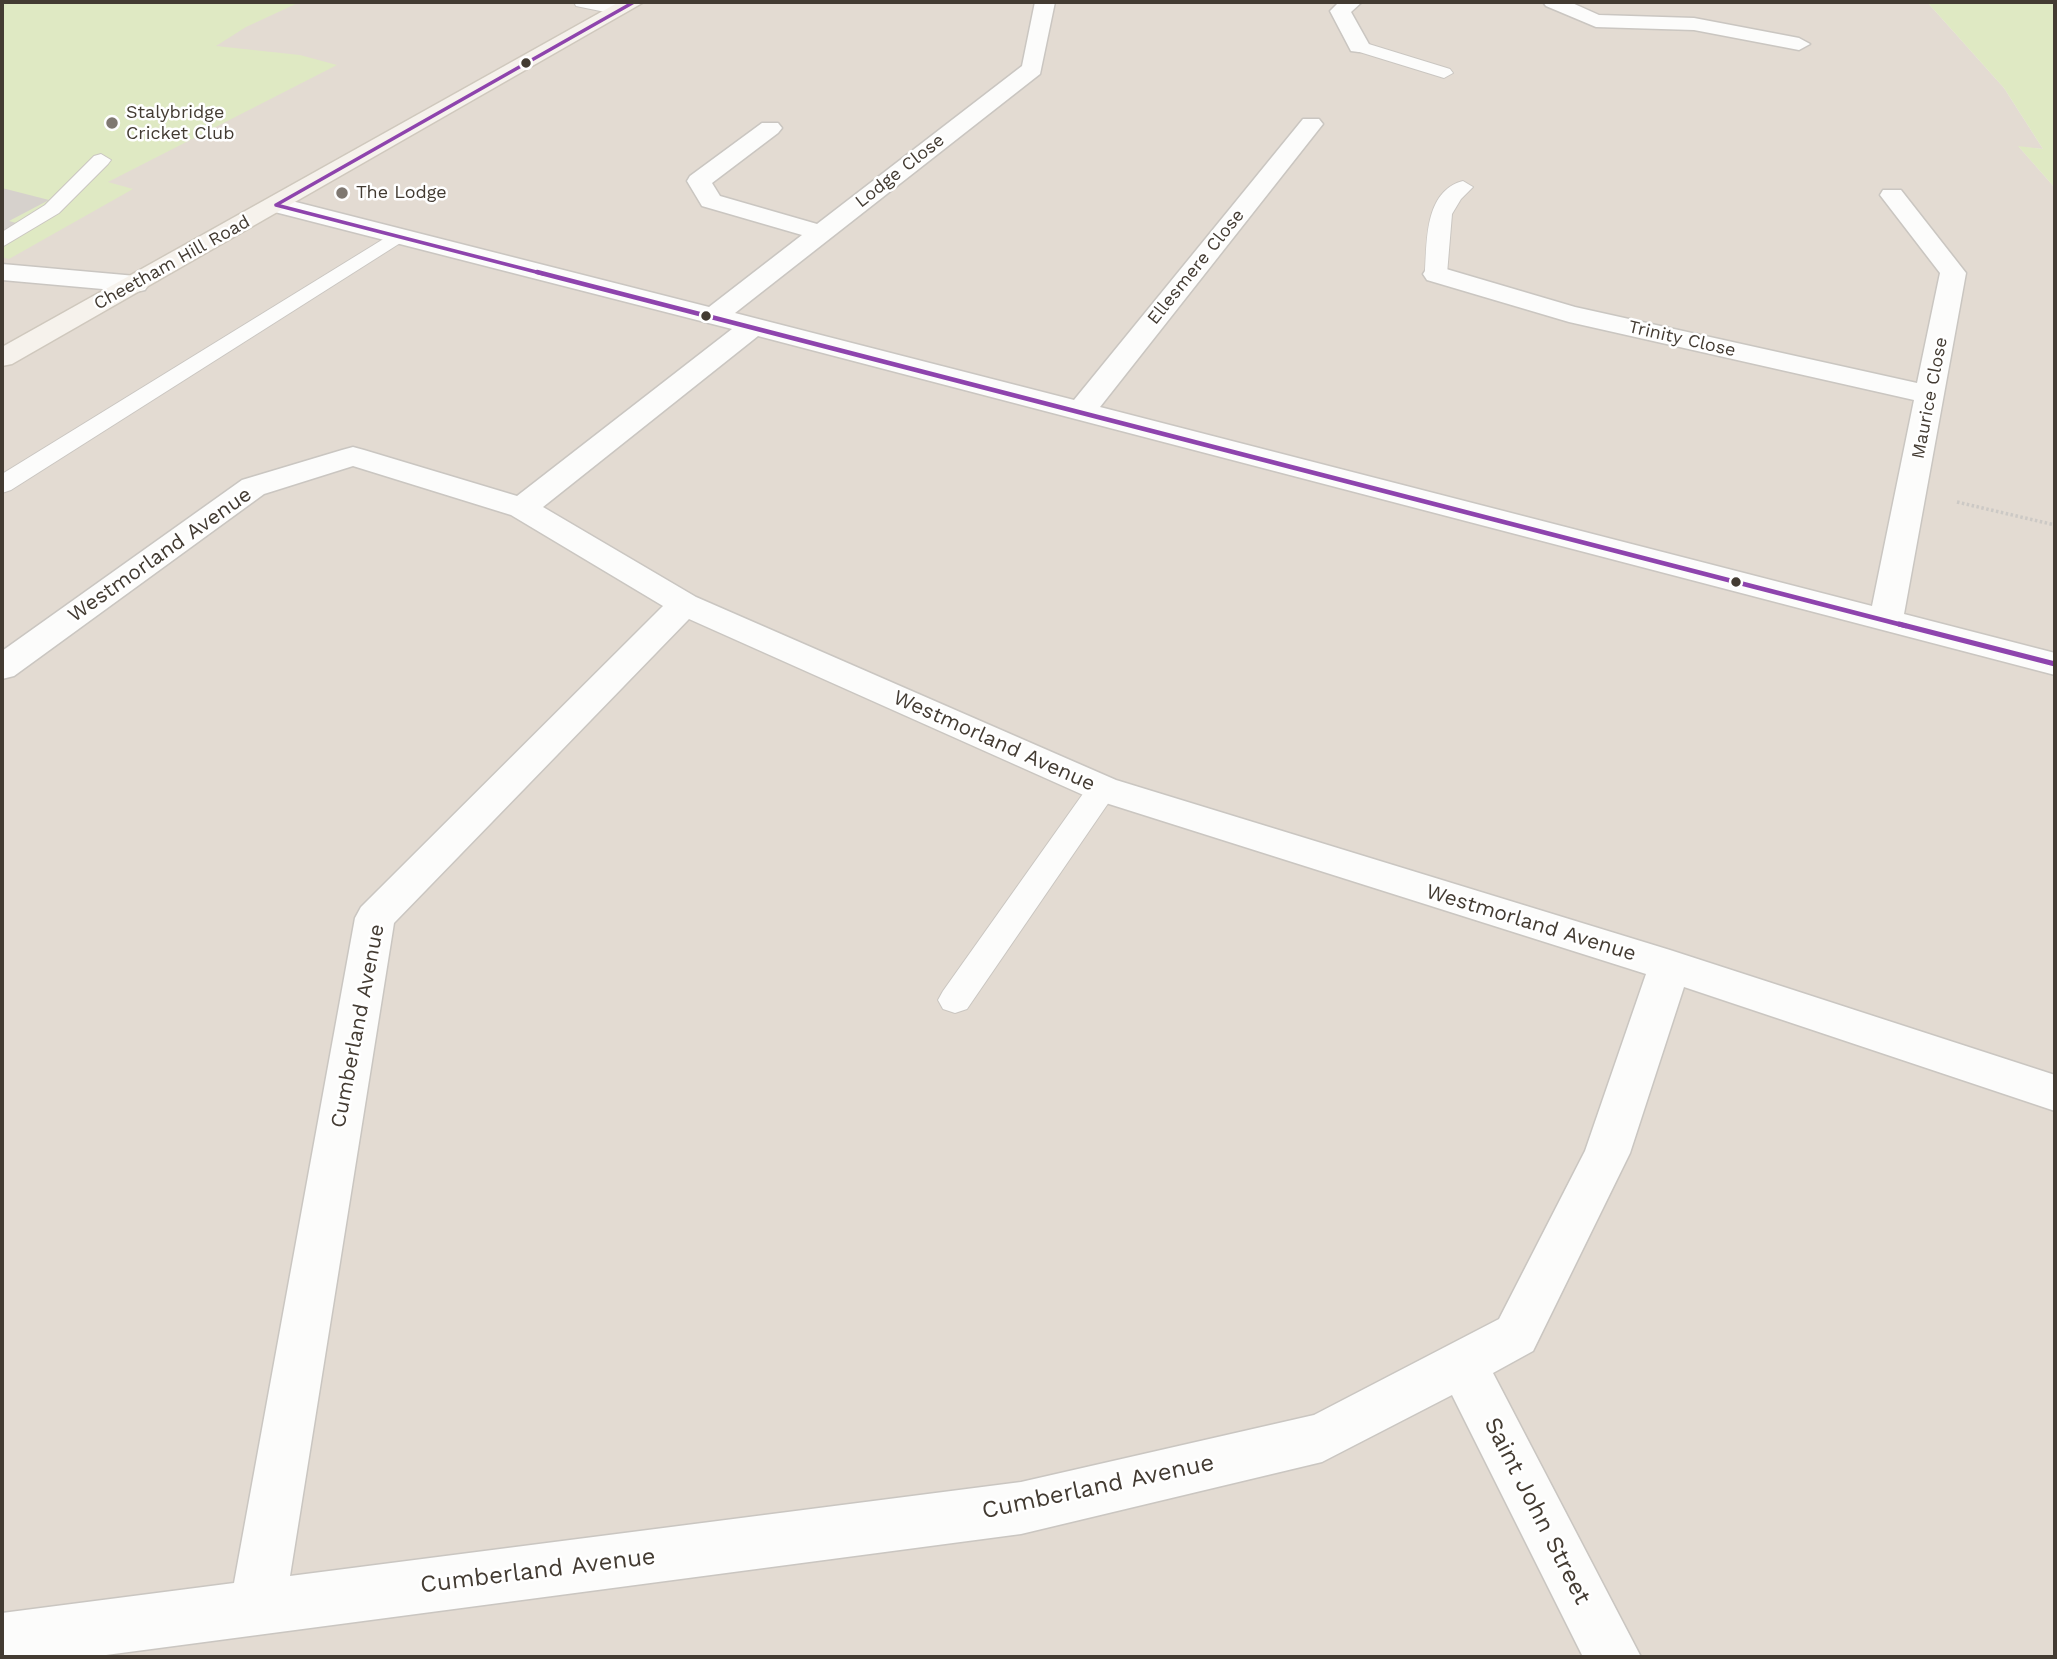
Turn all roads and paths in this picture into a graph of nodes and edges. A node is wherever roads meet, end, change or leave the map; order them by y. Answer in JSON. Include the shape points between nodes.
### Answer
{"nodes":[{"id":1,"x":582,"y":2,"type":"edge"},
{"id":2,"x":1045,"y":2,"type":"edge"},
{"id":3,"x":1352,"y":2,"type":"edge"},
{"id":4,"x":1553,"y":2,"type":"edge"},
{"id":5,"x":627,"y":6,"type":"edge"},
{"id":6,"x":1799,"y":44,"type":"dead end"},
{"id":7,"x":1359,"y":46,"type":"joint"},
{"id":8,"x":1444,"y":73,"type":"dead end"},
{"id":9,"x":1311,"y":124,"type":"dead end"},
{"id":10,"x":770,"y":128,"type":"dead end"},
{"id":11,"x":100,"y":160,"type":"dead end"},
{"id":12,"x":1463,"y":187,"type":"dead end"},
{"id":13,"x":1892,"y":195,"type":"dead end"},
{"id":14,"x":276,"y":205,"type":"junction"},
{"id":15,"x":821,"y":233,"type":"junction"},
{"id":16,"x":398,"y":236,"type":"junction"},
{"id":17,"x":2,"y":241,"type":"edge"},
{"id":18,"x":2,"y":272,"type":"edge"},
{"id":19,"x":1436,"y":274,"type":"joint"},
{"id":20,"x":135,"y":284,"type":"junction"},
{"id":21,"x":715,"y":316,"type":"junction"},
{"id":22,"x":753,"y":326,"type":"junction"},
{"id":23,"x":2,"y":358,"type":"edge"},
{"id":24,"x":1930,"y":395,"type":"junction"},
{"id":25,"x":1082,"y":411,"type":"junction"},
{"id":26,"x":2,"y":485,"type":"edge"},
{"id":27,"x":1912,"y":491,"type":"junction"},
{"id":28,"x":522,"y":508,"type":"junction"},
{"id":29,"x":2055,"y":525,"type":"edge"},
{"id":30,"x":684,"y":604,"type":"junction"},
{"id":31,"x":1886,"y":620,"type":"junction"},
{"id":32,"x":2055,"y":664,"type":"edge"},
{"id":33,"x":2,"y":668,"type":"edge"},
{"id":34,"x":1103,"y":789,"type":"junction"},
{"id":35,"x":1670,"y":966,"type":"junction"},
{"id":36,"x":955,"y":1000,"type":"dead end"},
{"id":37,"x":2055,"y":1093,"type":"edge"},
{"id":38,"x":1462,"y":1364,"type":"junction"},
{"id":39,"x":257,"y":1607,"type":"junction"},
{"id":40,"x":2,"y":1641,"type":"edge"},
{"id":41,"x":1613,"y":1657,"type":"edge"}],
"edges":[{"from":1,"to":5,"type":"lane"},
{"from":2,"to":15,"type":"street","name":"Lodge Close","via":[[1032,69]]},
{"from":3,"to":7,"type":"street","via":[[1340,11]]},
{"from":4,"to":6,"type":"street","via":[[1596,21],[1694,24]]},
{"from":5,"to":14,"type":"main road","name":"Cheetham Hill Road"},
{"from":7,"to":8,"type":"lane"},
{"from":9,"to":25,"type":"street","name":"Ellesmere Close"},
{"from":10,"to":15,"type":"street","via":[[699,181],[711,201]]},
{"from":11,"to":17,"type":"lane","via":[[52,209]]},
{"from":12,"to":19,"type":"lane","via":[[1449,195],[1442,207]]},
{"from":13,"to":24,"type":"street","name":"Maurice Close","via":[[1953,273]]},
{"from":14,"to":16,"type":"street"},
{"from":14,"to":20,"type":"main road","name":"Cheetham Hill Road"},
{"from":15,"to":21,"type":"street","name":"Lodge Close"},
{"from":16,"to":21,"type":"street"},
{"from":16,"to":26,"type":"lane"},
{"from":18,"to":20,"type":"street"},
{"from":19,"to":24,"type":"street","name":"Trinity Close","via":[[1569,314]]},
{"from":20,"to":23,"type":"main road","name":"Cheetham Hill Road"},
{"from":21,"to":22,"type":"street"},
{"from":22,"to":25,"type":"street"},
{"from":22,"to":28,"type":"street"},
{"from":24,"to":27,"type":"street","name":"Maurice Close"},
{"from":25,"to":31,"type":"street"},
{"from":27,"to":29,"type":"path"},
{"from":27,"to":31,"type":"street","name":"Maurice Close"},
{"from":28,"to":30,"type":"street","name":"Westmorland Avenue"},
{"from":28,"to":33,"type":"street","name":"Westmorland Avenue","via":[[352,456],[253,487]]},
{"from":30,"to":34,"type":"street","name":"Westmorland Avenue"},
{"from":30,"to":39,"type":"street","name":"Cumberland Avenue","via":[[375,918]]},
{"from":31,"to":32,"type":"street"},
{"from":34,"to":35,"type":"street","name":"Westmorland Avenue"},
{"from":34,"to":36,"type":"lane"},
{"from":35,"to":37,"type":"street","name":"Westmorland Avenue"},
{"from":35,"to":38,"type":"street","name":"Cumberland Avenue","via":[[1607,1153],[1516,1335]]},
{"from":38,"to":39,"type":"street","name":"Cumberland Avenue","via":[[1322,1438],[1021,1508]]},
{"from":38,"to":41,"type":"street","name":"Saint John Street"},
{"from":39,"to":40,"type":"street","name":"Cumberland Avenue"}]}
